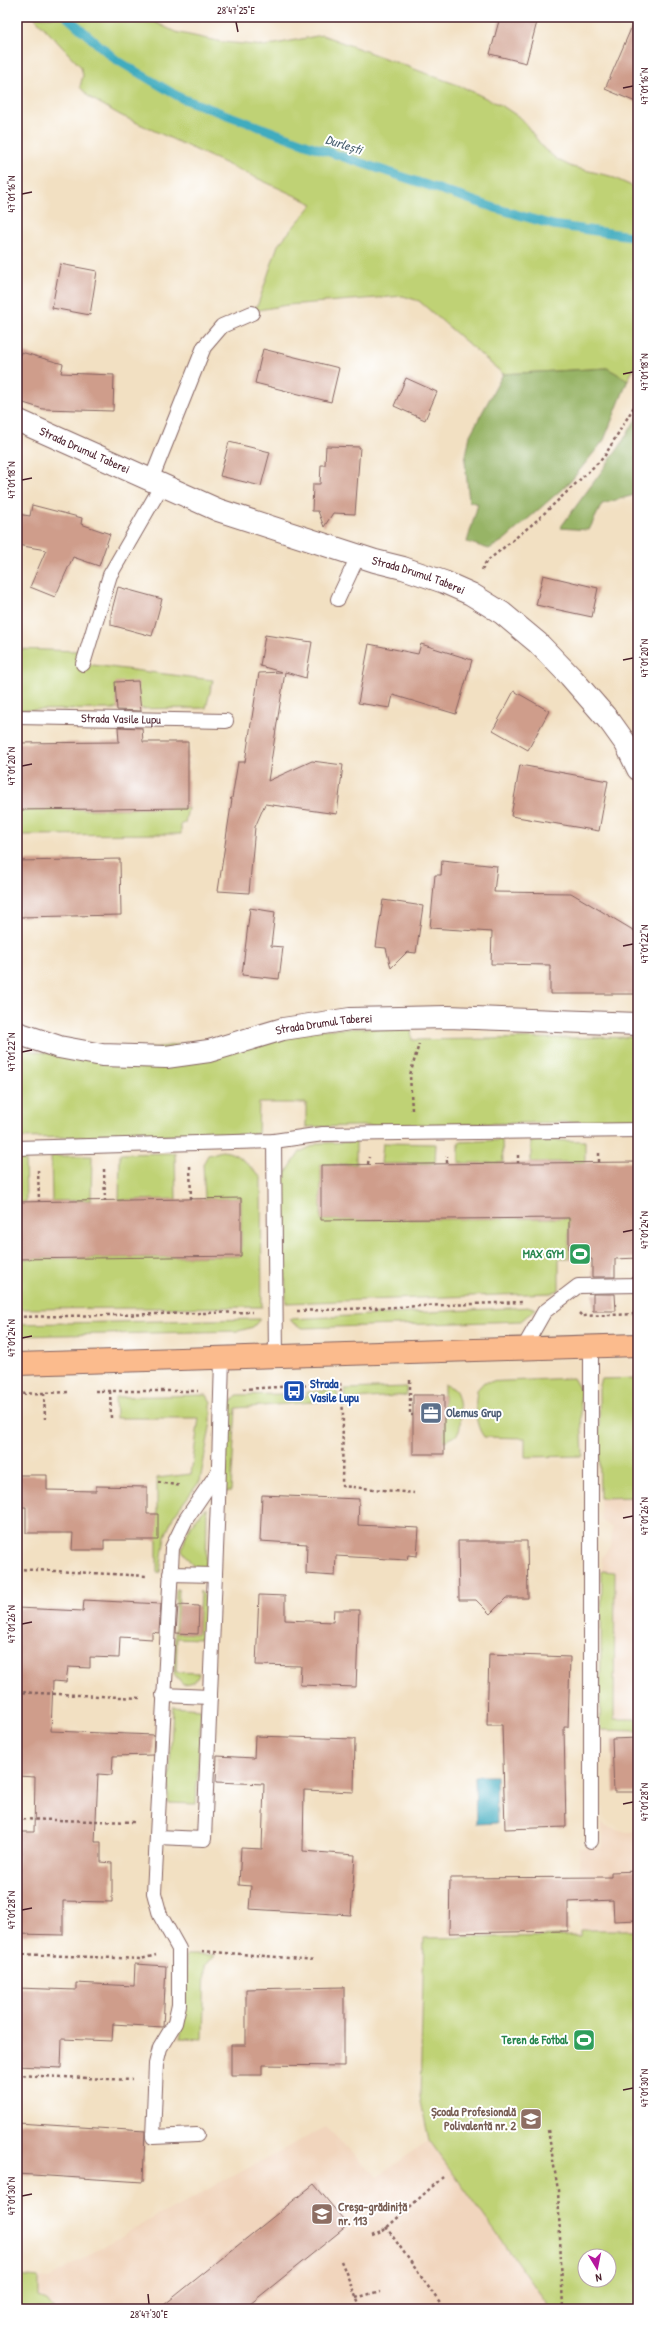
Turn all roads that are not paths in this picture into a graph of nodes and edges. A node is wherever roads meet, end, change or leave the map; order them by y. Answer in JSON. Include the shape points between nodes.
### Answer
{"nodes":[{"id":1,"x":252,"y":313,"type":"dead end"},
{"id":2,"x":17,"y":420,"type":"edge"},
{"id":3,"x":157,"y":482,"type":"junction"},
{"id":4,"x":358,"y":556,"type":"junction"},
{"id":5,"x":338,"y":599,"type":"dead end"},
{"id":6,"x":83,"y":664,"type":"dead end"},
{"id":7,"x":17,"y":717,"type":"edge"},
{"id":8,"x":226,"y":721,"type":"dead end"},
{"id":9,"x":632,"y":744,"type":"edge"},
{"id":10,"x":638,"y":769,"type":"edge"},
{"id":11,"x":638,"y":1024,"type":"edge"},
{"id":12,"x":17,"y":1033,"type":"edge"},
{"id":13,"x":638,"y":1130,"type":"edge"},
{"id":14,"x":274,"y":1141,"type":"junction"},
{"id":15,"x":17,"y":1148,"type":"edge"},
{"id":16,"x":638,"y":1285,"type":"edge"},
{"id":17,"x":591,"y":1346,"type":"junction"},
{"id":18,"x":638,"y":1346,"type":"edge"},
{"id":19,"x":523,"y":1349,"type":"junction"},
{"id":20,"x":222,"y":1358,"type":"junction"},
{"id":21,"x":276,"y":1358,"type":"junction"},
{"id":22,"x":17,"y":1364,"type":"edge"},
{"id":23,"x":218,"y":1472,"type":"junction"},
{"id":24,"x":170,"y":1574,"type":"junction"},
{"id":25,"x":215,"y":1575,"type":"junction"},
{"id":26,"x":163,"y":1697,"type":"junction"},
{"id":27,"x":210,"y":1697,"type":"junction"},
{"id":28,"x":157,"y":1837,"type":"junction"},
{"id":29,"x":591,"y":1841,"type":"dead end"},
{"id":30,"x":197,"y":2135,"type":"dead end"}],
"edges":[{"from":1,"to":3,"type":"lane","via":[[222,326],[204,347]]},
{"from":2,"to":3,"type":"street","name":"Strada Drumul Taberei"},
{"from":3,"to":4,"type":"street","name":"Strada Drumul Taberei","via":[[218,510]]},
{"from":3,"to":6,"type":"lane","via":[[110,575]]},
{"from":4,"to":5,"type":"lane"},
{"from":4,"to":9,"type":"street","name":"Strada Drumul Taberei","via":[[444,582],[471,594],[502,613],[538,643]]},
{"from":7,"to":8,"type":"lane","name":"Strada Vasile Lupu"},
{"from":9,"to":10,"type":"street","name":"Strada Drumul Taberei"},
{"from":11,"to":12,"type":"street","name":"Strada Drumul Taberei","via":[[448,1017],[350,1019],[283,1029],[209,1051],[166,1057],[102,1055],[59,1047]]},
{"from":13,"to":14,"type":"lane","via":[[323,1134]]},
{"from":14,"to":15,"type":"lane"},
{"from":14,"to":21,"type":"lane"},
{"from":16,"to":19,"type":"lane","via":[[578,1286],[544,1312]]},
{"from":17,"to":18,"type":"main road"},
{"from":17,"to":19,"type":"main road"},
{"from":17,"to":29,"type":"lane"},
{"from":19,"to":21,"type":"main road"},
{"from":20,"to":21,"type":"main road"},
{"from":20,"to":22,"type":"main road"},
{"from":20,"to":23,"type":"lane"},
{"from":23,"to":24,"type":"lane","via":[[186,1519],[172,1548]]},
{"from":23,"to":25,"type":"lane"},
{"from":24,"to":25,"type":"lane"},
{"from":24,"to":26,"type":"lane"},
{"from":25,"to":27,"type":"lane"},
{"from":26,"to":27,"type":"lane"},
{"from":26,"to":28,"type":"lane"},
{"from":27,"to":28,"type":"lane","via":[[204,1838]]},
{"from":28,"to":30,"type":"lane","via":[[154,1893],[160,1915],[179,1949],[179,2005],[174,2023],[160,2048],[155,2081],[153,2137]]}]}
